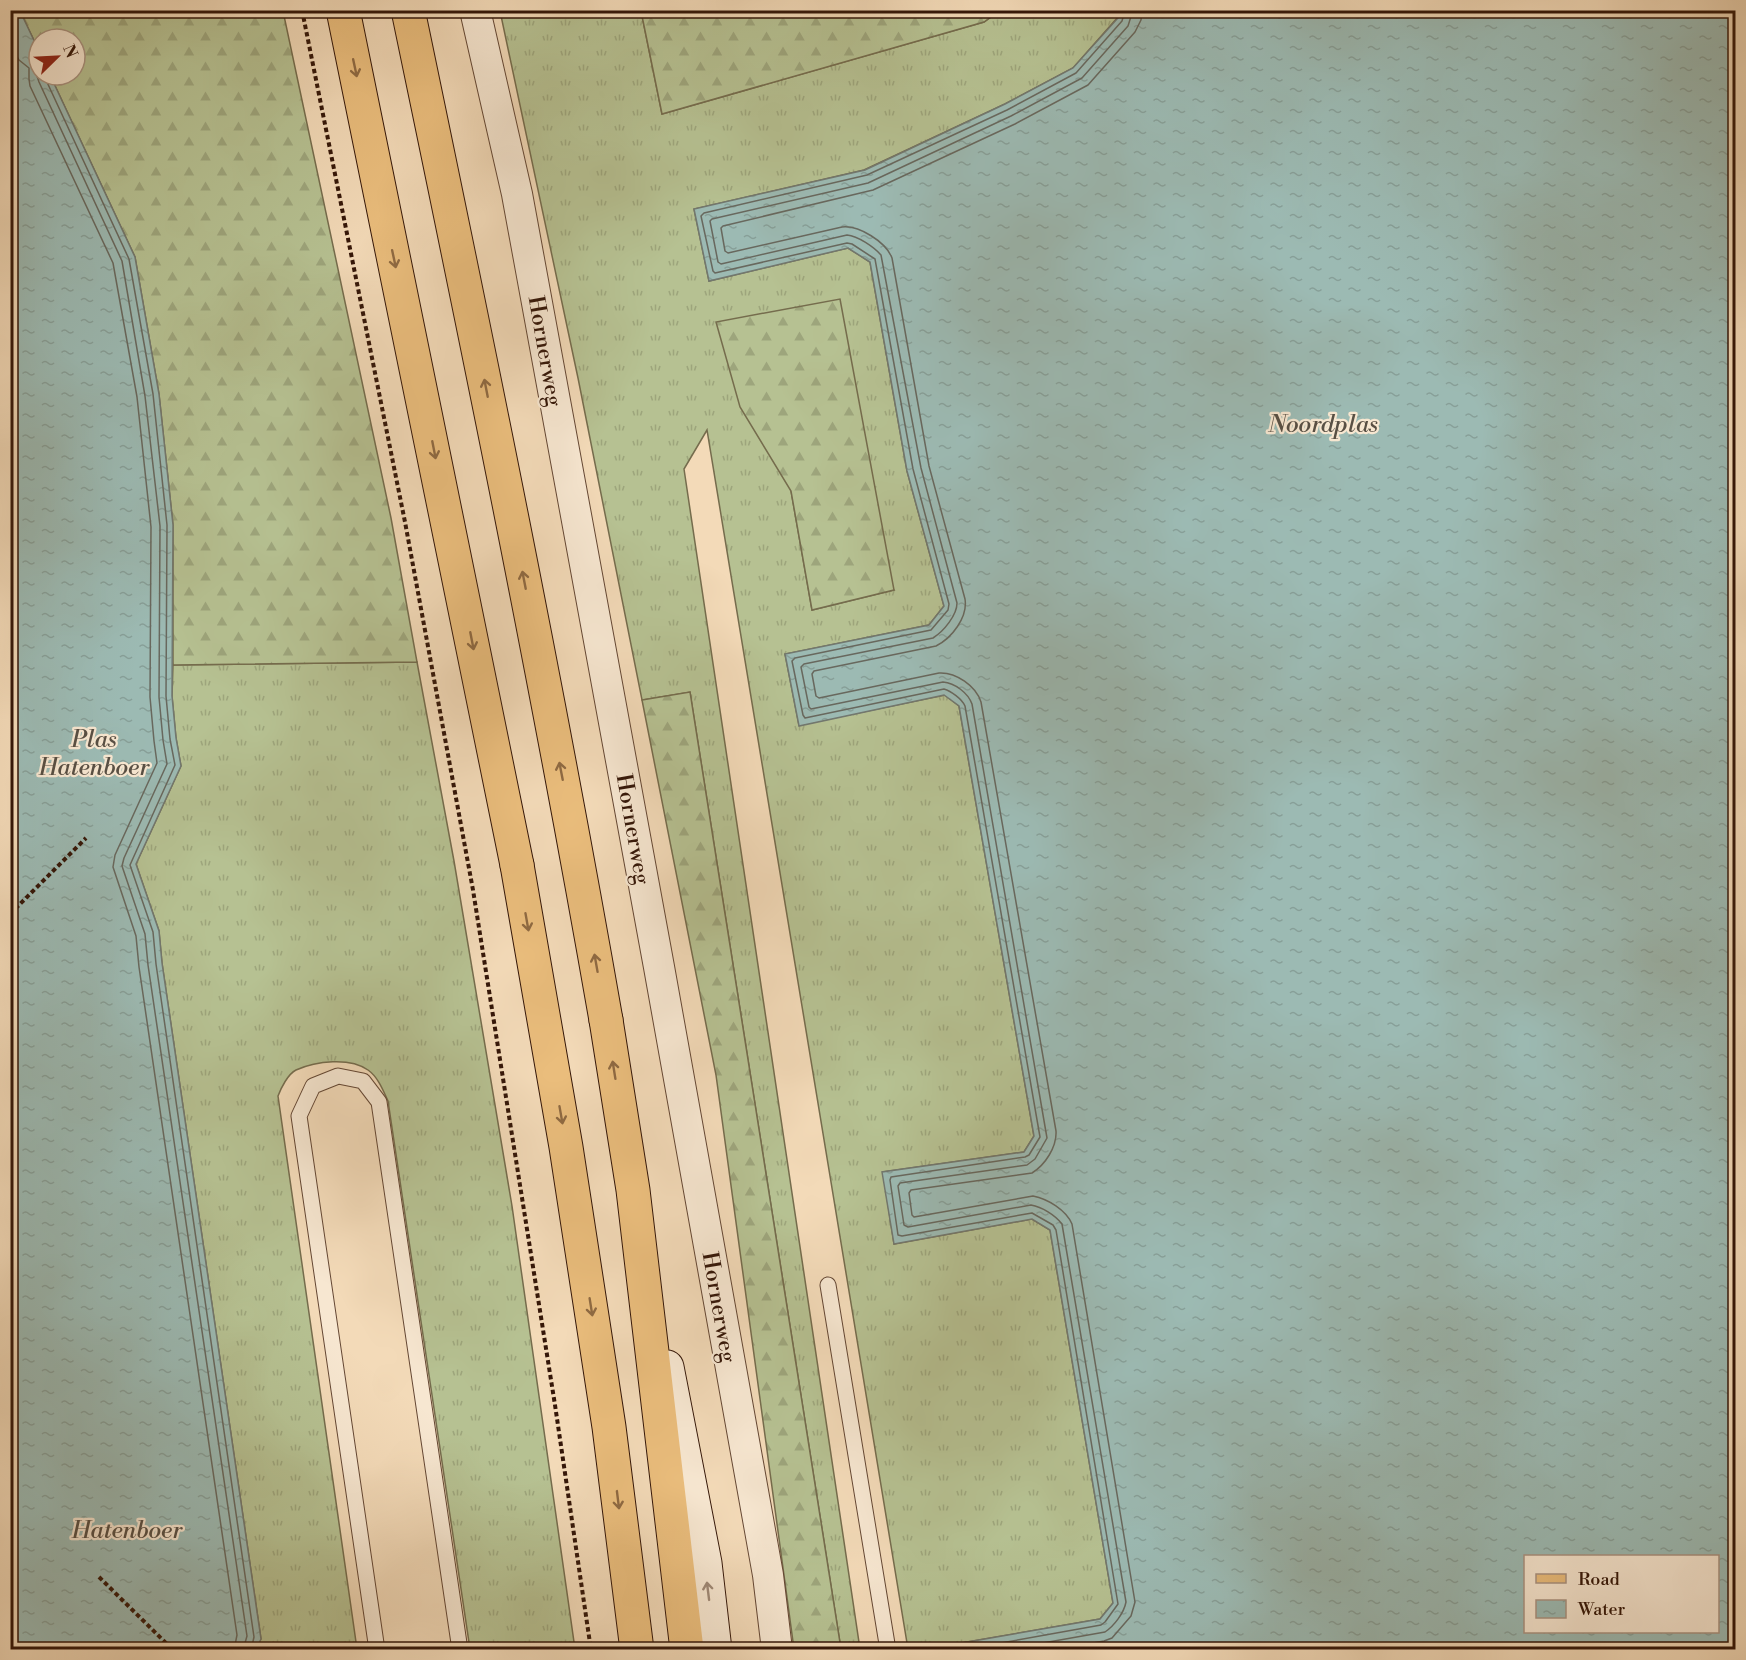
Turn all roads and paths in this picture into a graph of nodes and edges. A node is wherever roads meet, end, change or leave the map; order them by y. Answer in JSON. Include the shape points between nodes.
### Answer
{"nodes":[{"id":1,"x":302,"y":10,"type":"edge"},
{"id":2,"x":343,"y":10,"type":"edge"},
{"id":3,"x":408,"y":10,"type":"edge"},
{"id":4,"x":476,"y":10,"type":"edge"},
{"id":5,"x":86,"y":838,"type":"dead end"},
{"id":6,"x":10,"y":914,"type":"edge"},
{"id":7,"x":633,"y":1190,"type":"junction"},
{"id":8,"x":828,"y":1285,"type":"dead end"},
{"id":9,"x":99,"y":1577,"type":"dead end"},
{"id":10,"x":173,"y":1650,"type":"edge"},
{"id":11,"x":376,"y":1650,"type":"edge"},
{"id":12,"x":460,"y":1650,"type":"edge"},
{"id":13,"x":591,"y":1650,"type":"edge"},
{"id":14,"x":637,"y":1650,"type":"edge"},
{"id":15,"x":687,"y":1650,"type":"edge"},
{"id":16,"x":715,"y":1650,"type":"edge"},
{"id":17,"x":777,"y":1650,"type":"edge"},
{"id":18,"x":888,"y":1650,"type":"edge"}],
"edges":[{"from":1,"to":13,"type":"path","via":[[405,522],[472,890]]},
{"from":2,"to":14,"type":"main road","one_way":true,"via":[[517,865],[609,1427]]},
{"from":7,"to":3,"type":"main road","one_way":true,"via":[[576,846]]},
{"from":4,"to":17,"type":"street","name":"Hornerweg","via":[[517,194],[768,1575]]},
{"from":5,"to":6,"type":"path"},
{"from":7,"to":15,"type":"main road"},
{"from":16,"to":7,"type":"main road","one_way":true,"via":[[705,1563]]},
{"from":8,"to":18,"type":"lane"},
{"from":9,"to":10,"type":"path"},
{"from":11,"to":12,"type":"lane","via":[[299,1116],[313,1086],[338,1076],[363,1081],[379,1102]]}]}
